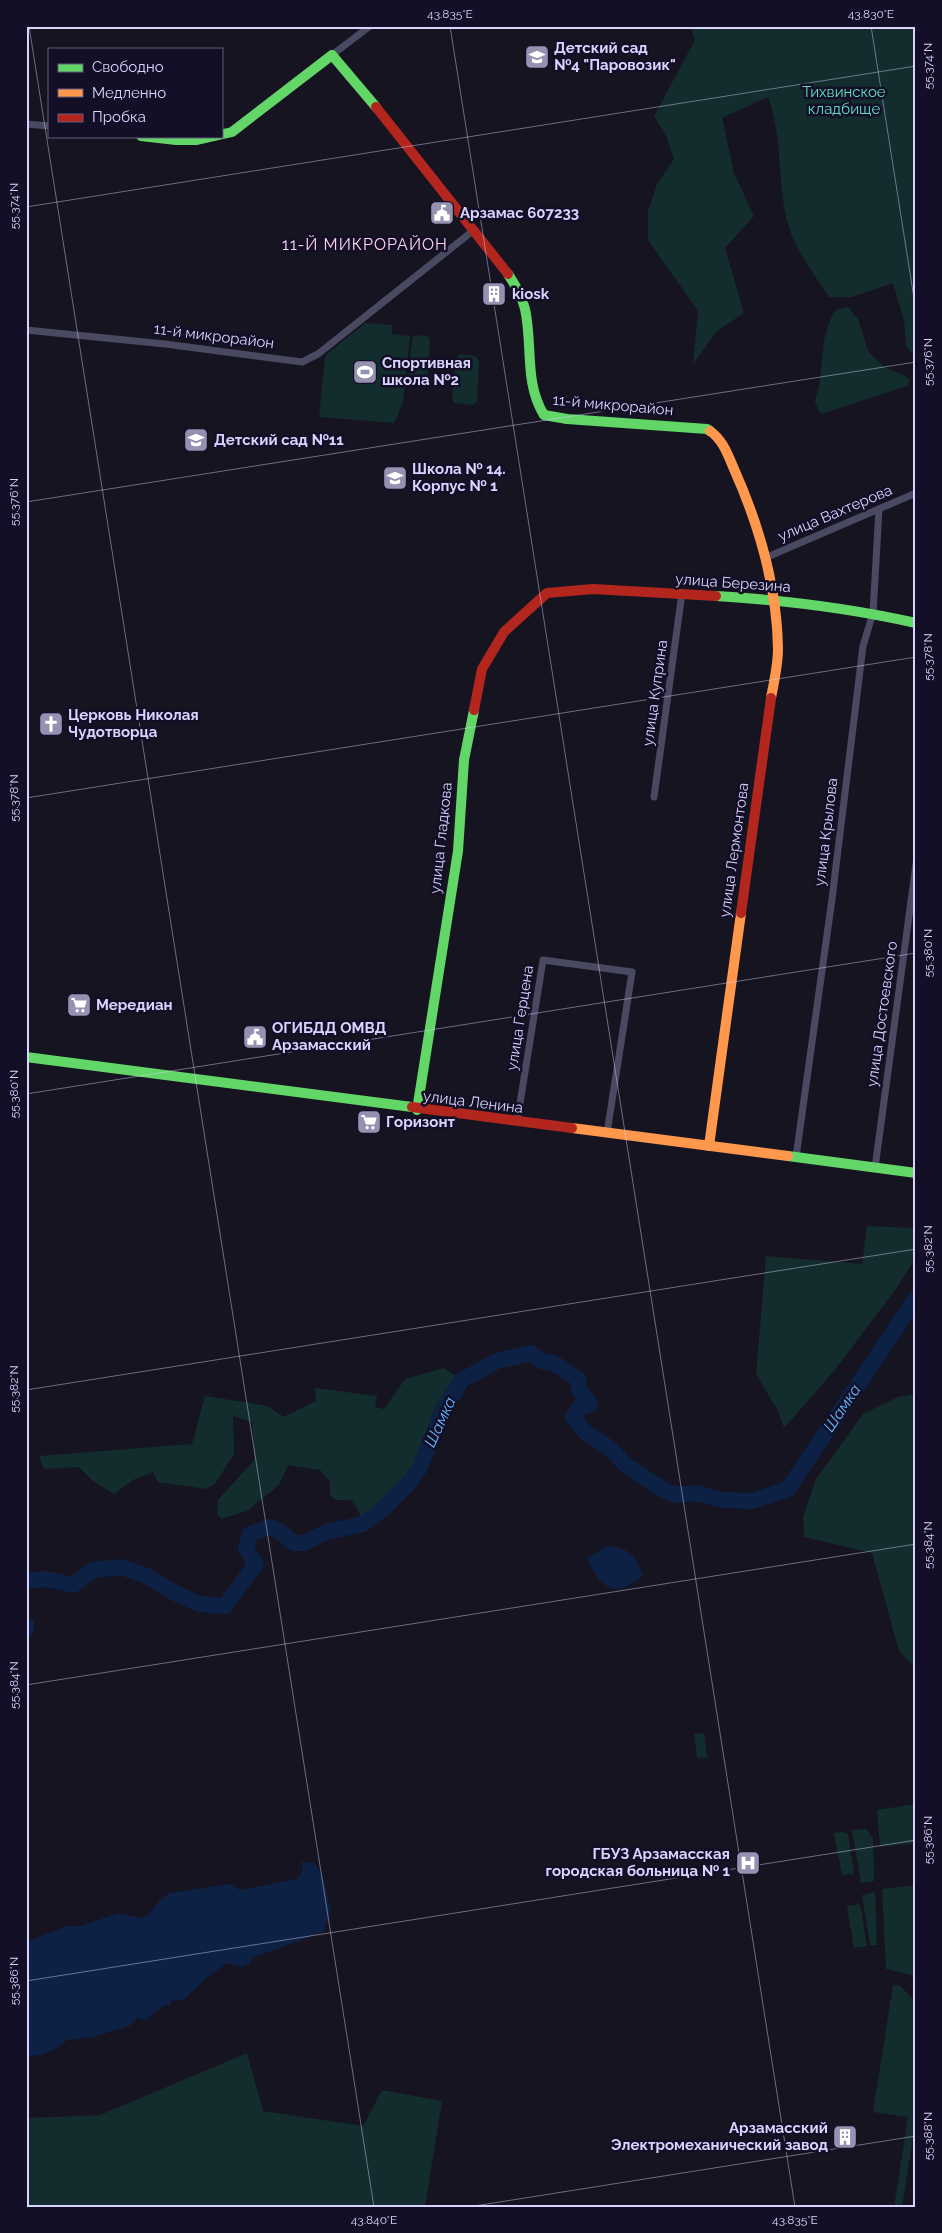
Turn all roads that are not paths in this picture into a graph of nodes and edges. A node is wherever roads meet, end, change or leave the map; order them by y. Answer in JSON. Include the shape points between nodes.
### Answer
{"nodes":[{"id":1,"x":370,"y":26,"type":"edge"},
{"id":2,"x":332,"y":56,"type":"junction"},
{"id":3,"x":26,"y":124,"type":"edge"},
{"id":4,"x":48,"y":126,"type":"edge"},
{"id":5,"x":222,"y":136,"type":"edge"},
{"id":6,"x":157,"y":138,"type":"edge"},
{"id":7,"x":216,"y":138,"type":"edge"},
{"id":8,"x":474,"y":230,"type":"junction"},
{"id":9,"x":26,"y":330,"type":"edge"},
{"id":10,"x":916,"y":493,"type":"edge"},
{"id":11,"x":879,"y":509,"type":"junction"},
{"id":12,"x":765,"y":558,"type":"junction"},
{"id":13,"x":547,"y":593,"type":"joint"},
{"id":14,"x":682,"y":593,"type":"junction"},
{"id":15,"x":772,"y":599,"type":"junction"},
{"id":16,"x":873,"y":613,"type":"junction"},
{"id":17,"x":916,"y":622,"type":"edge"},
{"id":18,"x":654,"y":797,"type":"dead end"},
{"id":19,"x":916,"y":864,"type":"edge"},
{"id":20,"x":26,"y":1057,"type":"edge"},
{"id":21,"x":417,"y":1110,"type":"junction"},
{"id":22,"x":517,"y":1122,"type":"junction"},
{"id":23,"x":607,"y":1133,"type":"junction"},
{"id":24,"x":709,"y":1146,"type":"junction"},
{"id":25,"x":796,"y":1157,"type":"junction"},
{"id":26,"x":875,"y":1168,"type":"junction"},
{"id":27,"x":916,"y":1173,"type":"edge"}],
"edges":[{"from":1,"to":2,"type":"street"},
{"from":2,"to":5,"type":"street","via":[[232,132]]},
{"from":2,"to":8,"type":"street","name":"11-й микрорайон"},
{"from":3,"to":4,"type":"street"},
{"from":6,"to":7,"type":"street","via":[[189,142]]},
{"from":8,"to":9,"type":"street","name":"11-й микрорайон","via":[[318,354],[302,362]]},
{"from":8,"to":12,"type":"street","name":"11-й микрорайон","via":[[510,278],[522,300],[528,323],[532,385],[544,415],[693,427],[716,433],[738,476]]},
{"from":10,"to":11,"type":"street","name":"улица Вахтерова"},
{"from":11,"to":12,"type":"street","name":"улица Вахтерова"},
{"from":11,"to":16,"type":"street","name":"улица Крылова"},
{"from":12,"to":15,"type":"street","name":"улица Лермонтова"},
{"from":13,"to":14,"type":"street","name":"улица Березина","via":[[593,588]]},
{"from":13,"to":21,"type":"street","name":"улица Гладкова","via":[[504,632],[482,669],[464,760],[458,851]]},
{"from":14,"to":15,"type":"street","name":"улица Березина"},
{"from":14,"to":18,"type":"street","name":"улица Куприна"},
{"from":15,"to":16,"type":"street","name":"улица Березина"},
{"from":15,"to":24,"type":"street","name":"улица Лермонтова","via":[[778,651]]},
{"from":16,"to":17,"type":"street","name":"улица Березина"},
{"from":16,"to":25,"type":"street","name":"улица Крылова","via":[[863,646]]},
{"from":19,"to":26,"type":"street","name":"улица Достоевского"},
{"from":20,"to":21,"type":"street","name":"улица Ленина"},
{"from":21,"to":22,"type":"street","name":"улица Ленина"},
{"from":22,"to":23,"type":"street","name":"улица Ленина"},
{"from":22,"to":23,"type":"street","name":"улица Герцена","via":[[543,960],[632,972]]},
{"from":23,"to":24,"type":"street","name":"улица Ленина"},
{"from":24,"to":25,"type":"street","name":"улица Ленина"},
{"from":25,"to":26,"type":"street","name":"улица Ленина"},
{"from":26,"to":27,"type":"street","name":"улица Ленина"}]}
